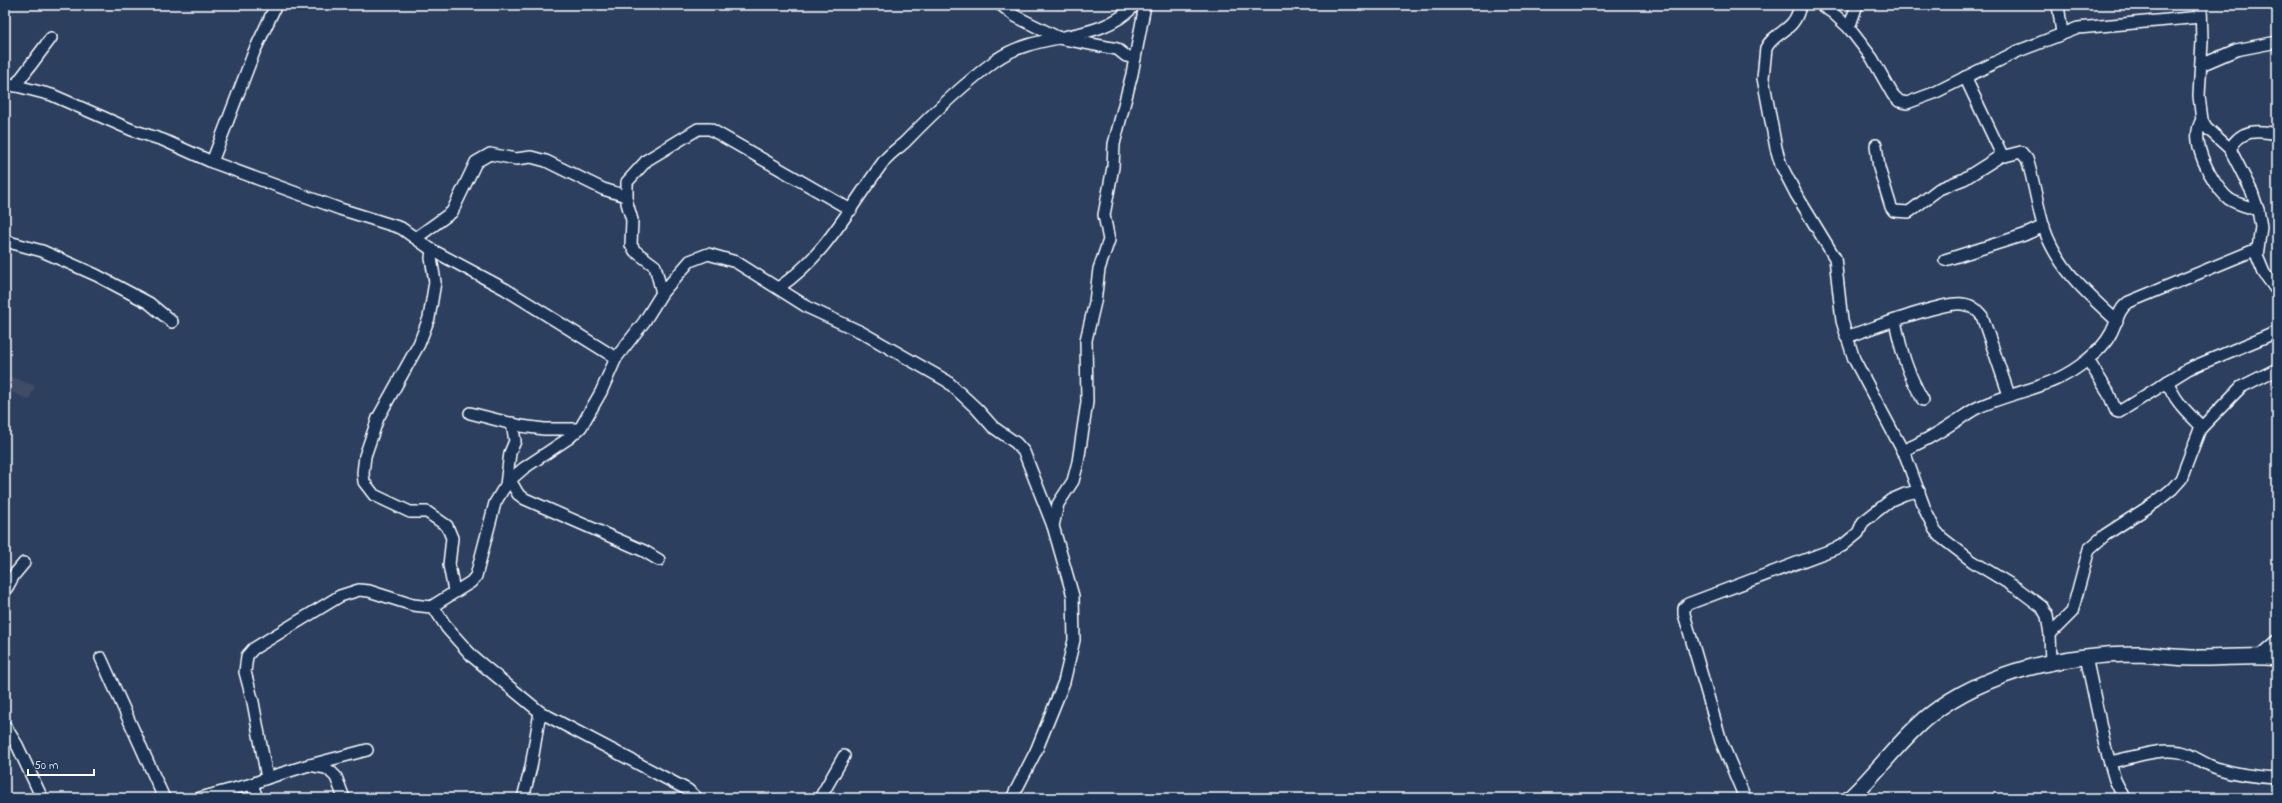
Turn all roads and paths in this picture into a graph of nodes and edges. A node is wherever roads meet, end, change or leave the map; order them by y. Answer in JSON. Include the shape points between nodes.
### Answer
{"nodes":[{"id":1,"x":276,"y":5,"type":"edge"},
{"id":2,"x":1001,"y":5,"type":"edge"},
{"id":3,"x":1135,"y":5,"type":"edge"},
{"id":4,"x":1145,"y":5,"type":"edge"},
{"id":5,"x":1800,"y":5,"type":"edge"},
{"id":6,"x":1821,"y":5,"type":"edge"},
{"id":7,"x":1857,"y":5,"type":"edge"},
{"id":8,"x":2058,"y":5,"type":"edge"},
{"id":9,"x":2201,"y":5,"type":"edge"},
{"id":10,"x":2201,"y":17,"type":"junction"},
{"id":11,"x":1849,"y":28,"type":"junction"},
{"id":12,"x":2062,"y":33,"type":"junction"},
{"id":13,"x":51,"y":38,"type":"dead end"},
{"id":14,"x":1059,"y":38,"type":"junction"},
{"id":15,"x":2277,"y":42,"type":"edge"},
{"id":16,"x":1135,"y":58,"type":"junction"},
{"id":17,"x":2201,"y":65,"type":"junction"},
{"id":18,"x":1966,"y":77,"type":"junction"},
{"id":19,"x":9,"y":82,"type":"edge"},
{"id":20,"x":2202,"y":120,"type":"junction"},
{"id":21,"x":2277,"y":134,"type":"edge"},
{"id":22,"x":1876,"y":145,"type":"dead end"},
{"id":23,"x":2230,"y":149,"type":"junction"},
{"id":24,"x":2002,"y":155,"type":"junction"},
{"id":25,"x":212,"y":162,"type":"junction"},
{"id":26,"x":626,"y":196,"type":"junction"},
{"id":27,"x":851,"y":210,"type":"junction"},
{"id":28,"x":2258,"y":210,"type":"junction"},
{"id":29,"x":2044,"y":226,"type":"junction"},
{"id":30,"x":416,"y":238,"type":"junction"},
{"id":31,"x":5,"y":241,"type":"edge"},
{"id":32,"x":2257,"y":249,"type":"junction"},
{"id":33,"x":432,"y":250,"type":"junction"},
{"id":34,"x":1945,"y":260,"type":"dead end"},
{"id":35,"x":778,"y":288,"type":"junction"},
{"id":36,"x":2277,"y":291,"type":"edge"},
{"id":37,"x":662,"y":293,"type":"junction"},
{"id":38,"x":1895,"y":321,"type":"junction"},
{"id":39,"x":2117,"y":321,"type":"junction"},
{"id":40,"x":172,"y":322,"type":"dead end"},
{"id":41,"x":2277,"y":332,"type":"edge"},
{"id":42,"x":1846,"y":337,"type":"junction"},
{"id":43,"x":616,"y":358,"type":"junction"},
{"id":44,"x":2088,"y":360,"type":"junction"},
{"id":45,"x":2277,"y":369,"type":"edge"},
{"id":46,"x":2168,"y":381,"type":"junction"},
{"id":47,"x":2009,"y":395,"type":"junction"},
{"id":48,"x":1923,"y":400,"type":"dead end"},
{"id":49,"x":470,"y":413,"type":"dead end"},
{"id":50,"x":512,"y":423,"type":"junction"},
{"id":51,"x":2202,"y":427,"type":"junction"},
{"id":52,"x":579,"y":429,"type":"junction"},
{"id":53,"x":1902,"y":451,"type":"junction"},
{"id":54,"x":508,"y":483,"type":"junction"},
{"id":55,"x":1919,"y":491,"type":"junction"},
{"id":56,"x":1053,"y":526,"type":"junction"},
{"id":57,"x":659,"y":560,"type":"dead end"},
{"id":58,"x":24,"y":563,"type":"dead end"},
{"id":59,"x":5,"y":591,"type":"edge"},
{"id":60,"x":454,"y":591,"type":"junction"},
{"id":61,"x":433,"y":606,"type":"junction"},
{"id":62,"x":2050,"y":634,"type":"junction"},
{"id":63,"x":2277,"y":641,"type":"edge"},
{"id":64,"x":2260,"y":656,"type":"junction"},
{"id":65,"x":2086,"y":657,"type":"junction"},
{"id":66,"x":101,"y":658,"type":"dead end"},
{"id":67,"x":2277,"y":658,"type":"edge"},
{"id":68,"x":2051,"y":663,"type":"junction"},
{"id":69,"x":540,"y":712,"type":"junction"},
{"id":70,"x":5,"y":726,"type":"edge"},
{"id":71,"x":367,"y":750,"type":"dead end"},
{"id":72,"x":844,"y":756,"type":"dead end"},
{"id":73,"x":2110,"y":762,"type":"junction"},
{"id":74,"x":309,"y":765,"type":"junction"},
{"id":75,"x":267,"y":778,"type":"junction"},
{"id":76,"x":2277,"y":778,"type":"edge"},
{"id":77,"x":252,"y":784,"type":"junction"},
{"id":78,"x":2122,"y":797,"type":"edge"},
{"id":79,"x":42,"y":798,"type":"edge"},
{"id":80,"x":164,"y":798,"type":"edge"},
{"id":81,"x":200,"y":798,"type":"edge"},
{"id":82,"x":257,"y":798,"type":"edge"},
{"id":83,"x":344,"y":798,"type":"edge"},
{"id":84,"x":523,"y":798,"type":"edge"},
{"id":85,"x":697,"y":798,"type":"edge"},
{"id":86,"x":820,"y":798,"type":"edge"},
{"id":87,"x":1012,"y":798,"type":"edge"},
{"id":88,"x":1745,"y":798,"type":"edge"},
{"id":89,"x":1850,"y":798,"type":"edge"}],
"edges":[{"from":1,"to":25,"type":"street","via":[[254,52]]},
{"from":2,"to":14,"type":"street","via":[[1015,16]]},
{"from":3,"to":14,"type":"street","via":[[1102,27],[1083,34]]},
{"from":4,"to":16,"type":"street"},
{"from":5,"to":42,"type":"street","via":[[1791,26],[1766,48],[1764,91],[1781,165],[1834,258]]},
{"from":6,"to":11,"type":"street"},
{"from":7,"to":11,"type":"street"},
{"from":8,"to":12,"type":"street"},
{"from":9,"to":10,"type":"street"},
{"from":10,"to":12,"type":"street","via":[[2078,28]]},
{"from":10,"to":17,"type":"street"},
{"from":11,"to":18,"type":"street","via":[[1872,58],[1899,101],[1907,103]]},
{"from":12,"to":18,"type":"street"},
{"from":13,"to":19,"type":"street"},
{"from":14,"to":16,"type":"street","via":[[1117,49],[1126,56]]},
{"from":14,"to":27,"type":"street","via":[[1025,46],[992,64],[935,112],[885,160]]},
{"from":15,"to":17,"type":"street","via":[[2236,50]]},
{"from":16,"to":56,"type":"street","via":[[1116,130],[1113,167],[1104,215],[1109,240],[1099,269],[1095,302],[1086,340],[1086,402],[1078,462],[1073,481],[1058,504]]},
{"from":17,"to":20,"type":"street","via":[[2199,96]]},
{"from":18,"to":24,"type":"street"},
{"from":19,"to":25,"type":"street","via":[[52,94]]},
{"from":20,"to":23,"type":"street"},
{"from":20,"to":28,"type":"street","via":[[2197,126],[2196,135],[2205,166],[2212,178],[2231,200]]},
{"from":21,"to":23,"type":"street","via":[[2244,134],[2235,139]]},
{"from":22,"to":24,"type":"street","via":[[1879,168],[1892,207],[1894,211],[1902,212],[1908,212],[1939,189],[1964,179]]},
{"from":23,"to":28,"type":"street","via":[[2246,179]]},
{"from":24,"to":29,"type":"street","via":[[2020,152],[2028,159]]},
{"from":25,"to":30,"type":"street","via":[[340,209],[401,228]]},
{"from":26,"to":27,"type":"street","via":[[627,182],[647,160],[692,132],[705,128]]},
{"from":26,"to":30,"type":"street","via":[[603,189],[546,161],[531,157],[516,159],[490,154],[476,162],[452,212]]},
{"from":26,"to":37,"type":"street","via":[[632,220],[632,245],[635,251],[655,266]]},
{"from":27,"to":35,"type":"street","via":[[820,250],[795,276]]},
{"from":28,"to":32,"type":"street","via":[[2261,227]]},
{"from":29,"to":34,"type":"street","via":[[2024,235]]},
{"from":29,"to":39,"type":"street","via":[[2065,269],[2095,302]]},
{"from":30,"to":33,"type":"street"},
{"from":31,"to":40,"type":"street","via":[[42,251],[96,275],[149,303]]},
{"from":32,"to":36,"type":"street","via":[[2260,266]]},
{"from":32,"to":39,"type":"street","via":[[2129,302],[2122,309]]},
{"from":33,"to":43,"type":"street","via":[[499,286]]},
{"from":33,"to":60,"type":"street","via":[[435,282],[429,318],[419,344],[373,432],[365,456],[363,473],[364,482],[374,495],[410,512],[426,512],[447,526],[452,538],[450,574]]},
{"from":35,"to":37,"type":"street","via":[[736,262],[708,254],[690,261]]},
{"from":35,"to":56,"type":"street","via":[[809,308],[861,332],[947,381],[993,427],[1024,452]]},
{"from":37,"to":43,"type":"street","via":[[644,322]]},
{"from":38,"to":42,"type":"street"},
{"from":38,"to":47,"type":"street","via":[[1961,303],[1975,307],[1982,316]]},
{"from":38,"to":48,"type":"street","via":[[1905,366]]},
{"from":39,"to":44,"type":"street","via":[[2105,342]]},
{"from":41,"to":46,"type":"street","via":[[2218,354]]},
{"from":42,"to":53,"type":"street","via":[[1854,359]]},
{"from":43,"to":52,"type":"street","via":[[601,392]]},
{"from":44,"to":46,"type":"street","via":[[2108,392],[2116,411],[2119,412]]},
{"from":44,"to":47,"type":"street","via":[[2048,384],[2017,395]]},
{"from":45,"to":51,"type":"street","via":[[2241,387]]},
{"from":46,"to":51,"type":"street","via":[[2177,400]]},
{"from":47,"to":53,"type":"street","via":[[1978,407],[1931,437]]},
{"from":49,"to":50,"type":"street"},
{"from":50,"to":52,"type":"street","via":[[544,429]]},
{"from":50,"to":54,"type":"street","via":[[515,441],[510,453]]},
{"from":51,"to":62,"type":"street","via":[[2181,479],[2156,502],[2105,535],[2089,549],[2072,612]]},
{"from":52,"to":54,"type":"street"},
{"from":53,"to":55,"type":"street"},
{"from":54,"to":57,"type":"street","via":[[525,499]]},
{"from":54,"to":60,"type":"street","via":[[495,503],[476,576],[471,582]]},
{"from":55,"to":62,"type":"street","via":[[1926,512],[1942,538],[1972,561],[2042,606],[2047,616]]},
{"from":55,"to":88,"type":"street","via":[[1890,500],[1863,522],[1858,533],[1842,546],[1688,604],[1684,608],[1721,741]]},
{"from":56,"to":87,"type":"street","via":[[1073,596],[1074,640],[1064,682],[1036,751]]},
{"from":58,"to":59,"type":"street"},
{"from":60,"to":61,"type":"street"},
{"from":61,"to":69,"type":"street","via":[[473,657]]},
{"from":61,"to":75,"type":"street","via":[[422,608],[369,591],[350,592],[253,649],[247,656],[245,672]]},
{"from":62,"to":68,"type":"street"},
{"from":63,"to":64,"type":"street"},
{"from":64,"to":65,"type":"main road","via":[[2204,658],[2137,654]]},
{"from":64,"to":67,"type":"main road"},
{"from":65,"to":68,"type":"main road"},
{"from":65,"to":73,"type":"street"},
{"from":66,"to":80,"type":"street"},
{"from":68,"to":89,"type":"main road","via":[[1982,684],[1962,693],[1936,710],[1909,733],[1870,779]]},
{"from":69,"to":84,"type":"street"},
{"from":69,"to":85,"type":"street","via":[[688,790]]},
{"from":70,"to":79,"type":"street","via":[[18,745]]},
{"from":71,"to":74,"type":"street"},
{"from":72,"to":86,"type":"street"},
{"from":73,"to":76,"type":"street","via":[[2152,752],[2179,752],[2196,757],[2215,768],[2264,778]]},
{"from":73,"to":78,"type":"street"},
{"from":74,"to":75,"type":"street"},
{"from":74,"to":83,"type":"street","via":[[326,768],[331,772],[336,777]]},
{"from":75,"to":77,"type":"street"},
{"from":77,"to":81,"type":"street"},
{"from":77,"to":82,"type":"street"}]}
